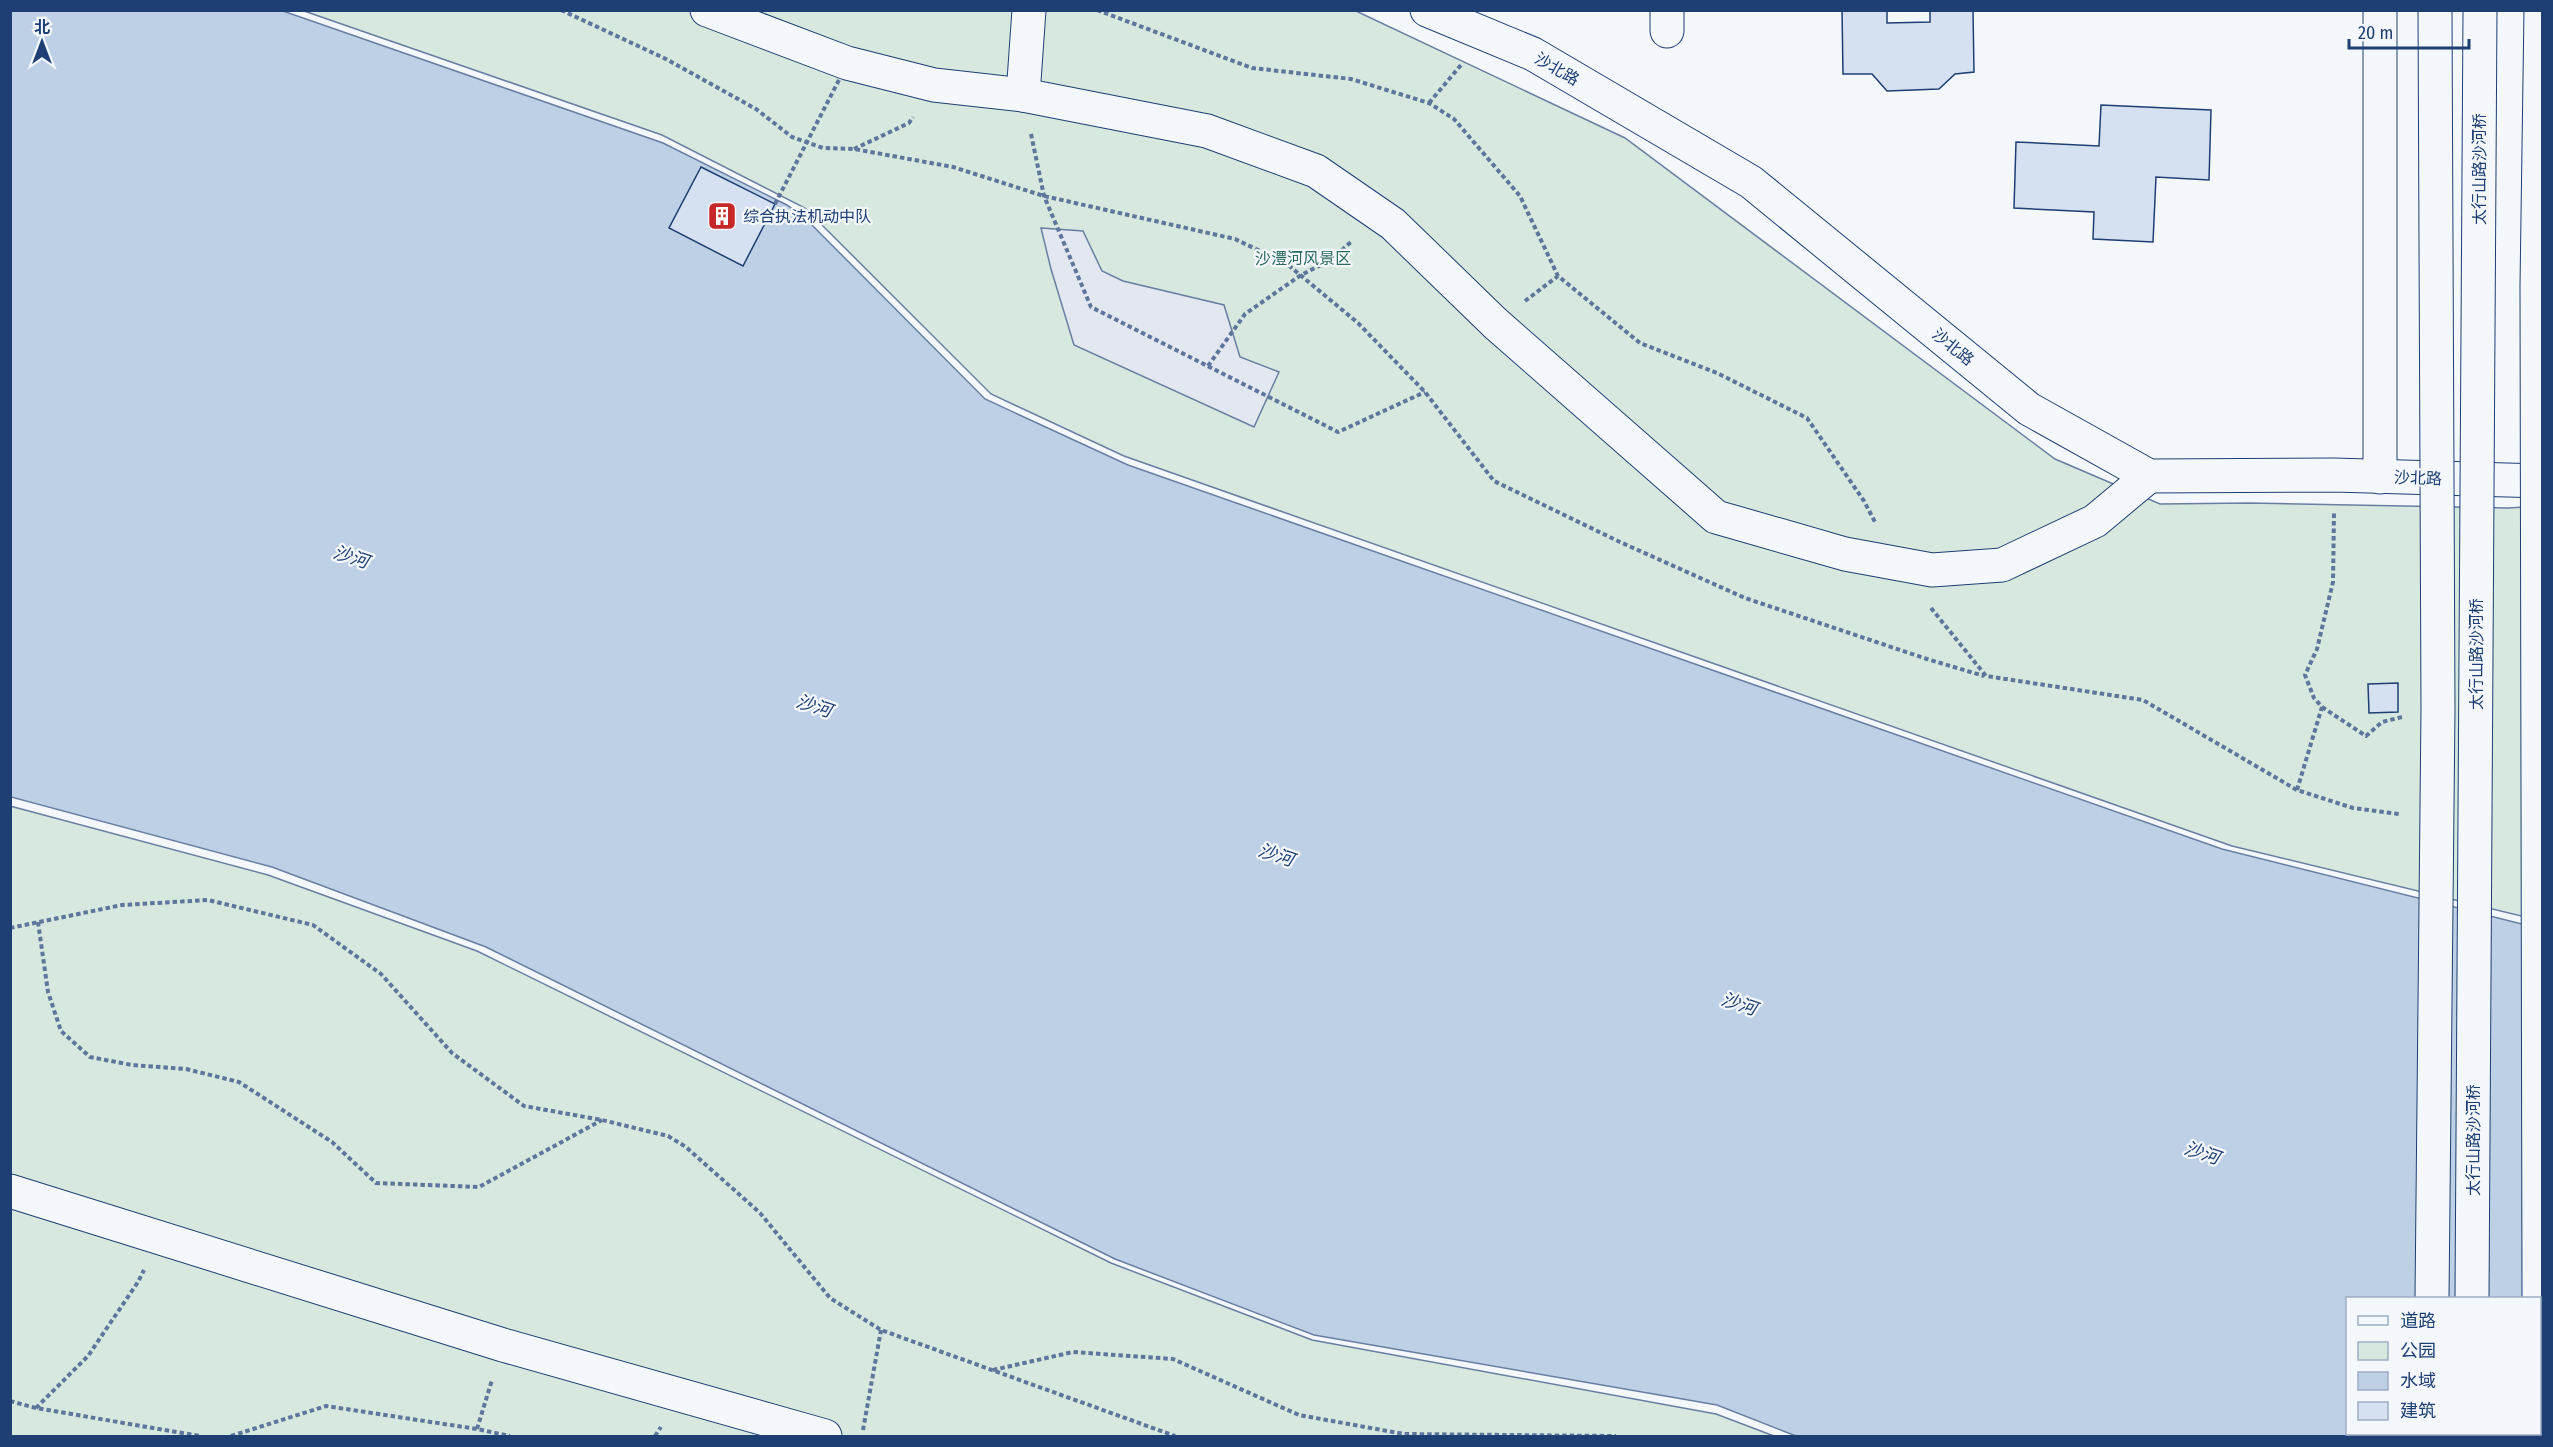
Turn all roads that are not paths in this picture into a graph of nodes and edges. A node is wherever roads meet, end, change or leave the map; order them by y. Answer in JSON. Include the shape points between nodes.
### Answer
{"nodes":[{"id":1,"x":707,"y":10,"type":"edge"},
{"id":2,"x":1029,"y":10,"type":"edge"},
{"id":3,"x":1427,"y":10,"type":"edge"},
{"id":4,"x":2380,"y":10,"type":"edge"},
{"id":5,"x":2435,"y":10,"type":"edge"},
{"id":6,"x":2480,"y":10,"type":"edge"},
{"id":7,"x":2541,"y":10,"type":"edge"},
{"id":8,"x":1023,"y":95,"type":"junction"},
{"id":9,"x":2149,"y":476,"type":"junction"},
{"id":10,"x":2380,"y":477,"type":"junction"},
{"id":11,"x":2542,"y":481,"type":"edge"},
{"id":12,"x":10,"y":1191,"type":"edge"},
{"id":13,"x":2432,"y":1297,"type":"edge"},
{"id":14,"x":2472,"y":1297,"type":"edge"},
{"id":15,"x":2539,"y":1297,"type":"edge"},
{"id":16,"x":825,"y":1437,"type":"edge"}],
"edges":[{"from":1,"to":8,"type":"street","via":[[847,63],[934,85]]},
{"from":2,"to":8,"type":"street"},
{"from":3,"to":9,"type":"street","name":"沙北路","via":[[1533,54],[1751,182],[2029,409]]},
{"from":4,"to":10,"type":"street"},
{"from":5,"to":13,"type":"street","bridge":true,"via":[[2438,709]]},
{"from":6,"to":14,"type":"street","name":"太行山路沙河桥","bridge":true},
{"from":7,"to":15,"type":"street","bridge":true,"via":[[2537,286]]},
{"from":8,"to":9,"type":"street","via":[[1207,131],[1316,171],[1393,224],[1495,323],[1716,517],[1845,554],[1932,570],[2002,565],[2095,521]]},
{"from":9,"to":10,"type":"street","name":"沙北路"},
{"from":10,"to":11,"type":"street","name":"沙北路"},
{"from":12,"to":16,"type":"street","via":[[503,1345]]}]}
